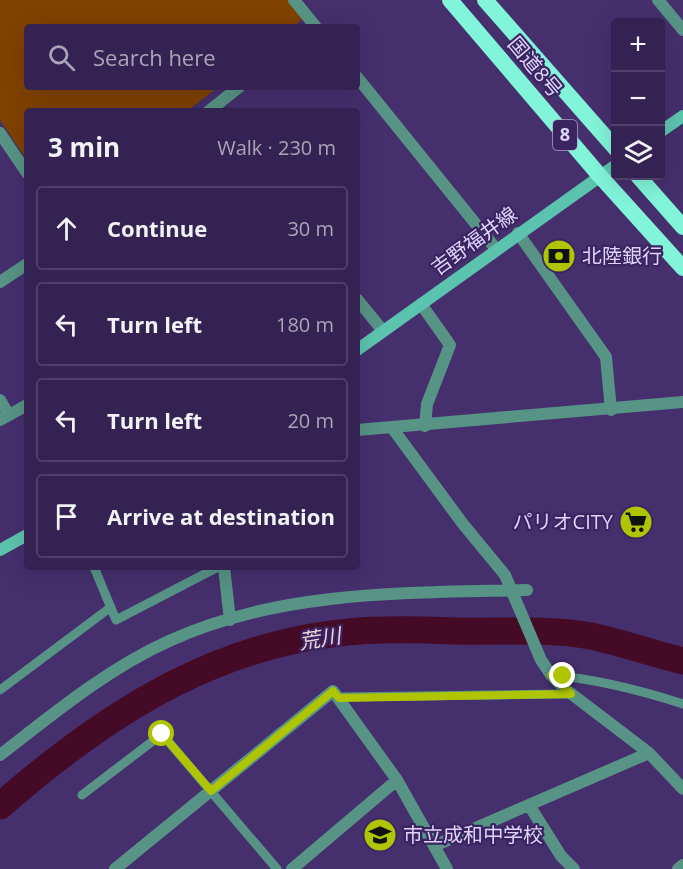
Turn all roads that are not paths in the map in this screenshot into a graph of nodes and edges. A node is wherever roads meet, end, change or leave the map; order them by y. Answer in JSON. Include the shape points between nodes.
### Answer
{"nodes":[{"id":1,"x":294,"y":0,"type":"edge"},
{"id":2,"x":450,"y":0,"type":"edge"},
{"id":3,"x":486,"y":0,"type":"edge"},
{"id":4,"x":658,"y":0,"type":"edge"},
{"id":5,"x":312,"y":24,"type":"edge"},
{"id":6,"x":683,"y":30,"type":"edge"},
{"id":7,"x":360,"y":81,"type":"edge"},
{"id":8,"x":235,"y":90,"type":"edge"},
{"id":9,"x":213,"y":108,"type":"edge"},
{"id":10,"x":683,"y":116,"type":"edge"},
{"id":11,"x":665,"y":129,"type":"edge"},
{"id":12,"x":0,"y":133,"type":"edge"},
{"id":13,"x":611,"y":145,"type":"edge"},
{"id":14,"x":611,"y":168,"type":"edge"},
{"id":15,"x":24,"y":169,"type":"edge"},
{"id":16,"x":600,"y":176,"type":"junction"},
{"id":17,"x":642,"y":180,"type":"edge"},
{"id":18,"x":683,"y":227,"type":"edge"},
{"id":19,"x":518,"y":233,"type":"junction"},
{"id":20,"x":496,"y":249,"type":"junction"},
{"id":21,"x":24,"y":266,"type":"edge"},
{"id":22,"x":683,"y":268,"type":"edge"},
{"id":23,"x":0,"y":282,"type":"edge"},
{"id":24,"x":360,"y":303,"type":"edge"},
{"id":25,"x":421,"y":304,"type":"junction"},
{"id":26,"x":383,"y":331,"type":"junction"},
{"id":27,"x":360,"y":348,"type":"edge"},
{"id":28,"x":0,"y":400,"type":"edge"},
{"id":29,"x":683,"y":402,"type":"edge"},
{"id":30,"x":24,"y":407,"type":"edge"},
{"id":31,"x":611,"y":410,"type":"junction"},
{"id":32,"x":5,"y":418,"type":"edge"},
{"id":33,"x":425,"y":426,"type":"junction"},
{"id":34,"x":393,"y":429,"type":"junction"},
{"id":35,"x":360,"y":430,"type":"edge"},
{"id":36,"x":24,"y":537,"type":"edge"},
{"id":37,"x":0,"y":550,"type":"edge"},
{"id":38,"x":95,"y":570,"type":"edge"},
{"id":39,"x":212,"y":570,"type":"edge"},
{"id":40,"x":224,"y":570,"type":"edge"},
{"id":41,"x":527,"y":590,"type":"dead end"},
{"id":42,"x":512,"y":594,"type":"junction"},
{"id":43,"x":111,"y":608,"type":"junction"},
{"id":44,"x":230,"y":620,"type":"junction"},
{"id":45,"x":551,"y":675,"type":"junction"},
{"id":46,"x":0,"y":690,"type":"edge"},
{"id":47,"x":571,"y":694,"type":"junction"},
{"id":48,"x":339,"y":698,"type":"junction"},
{"id":49,"x":683,"y":704,"type":"edge"},
{"id":50,"x":649,"y":753,"type":"junction"},
{"id":51,"x":0,"y":755,"type":"edge"},
{"id":52,"x":397,"y":780,"type":"junction"},
{"id":53,"x":683,"y":789,"type":"edge"},
{"id":54,"x":211,"y":791,"type":"junction"},
{"id":55,"x":82,"y":795,"type":"dead end"},
{"id":56,"x":529,"y":805,"type":"junction"},
{"id":57,"x":434,"y":846,"type":"junction"},
{"id":58,"x":683,"y":865,"type":"edge"},
{"id":59,"x":115,"y":869,"type":"edge"},
{"id":60,"x":277,"y":869,"type":"edge"},
{"id":61,"x":292,"y":869,"type":"edge"},
{"id":62,"x":447,"y":869,"type":"edge"},
{"id":63,"x":574,"y":869,"type":"edge"},
{"id":64,"x":678,"y":869,"type":"edge"}],
"edges":[{"from":1,"to":5,"type":"street"},
{"from":2,"to":16,"type":"highway","name":"国道8号","number":"8"},
{"from":3,"to":13,"type":"highway","name":"国道8号","number":"8"},
{"from":4,"to":6,"type":"street"},
{"from":7,"to":20,"type":"street"},
{"from":8,"to":9,"type":"street"},
{"from":10,"to":11,"type":"main road"},
{"from":12,"to":15,"type":"street"},
{"from":14,"to":16,"type":"main road","name":"吉野福井線"},
{"from":16,"to":19,"type":"main road","name":"吉野福井線"},
{"from":16,"to":22,"type":"highway","name":"国道8号","number":"8"},
{"from":17,"to":18,"type":"highway"},
{"from":19,"to":20,"type":"main road","name":"吉野福井線"},
{"from":19,"to":31,"type":"street","via":[[606,357]]},
{"from":20,"to":25,"type":"main road","name":"吉野福井線"},
{"from":21,"to":23,"type":"street"},
{"from":24,"to":26,"type":"street"},
{"from":25,"to":26,"type":"main road","name":"吉野福井線"},
{"from":25,"to":33,"type":"street","via":[[450,345],[427,405]]},
{"from":26,"to":27,"type":"main road","name":"吉野福井線"},
{"from":28,"to":32,"type":"street"},
{"from":29,"to":31,"type":"street"},
{"from":30,"to":32,"type":"street"},
{"from":31,"to":33,"type":"street"},
{"from":33,"to":34,"type":"street"},
{"from":34,"to":35,"type":"street"},
{"from":34,"to":42,"type":"street","via":[[505,575]]},
{"from":36,"to":37,"type":"main road"},
{"from":38,"to":43,"type":"lane"},
{"from":39,"to":43,"type":"lane","via":[[116,621]]},
{"from":40,"to":44,"type":"street"},
{"from":41,"to":42,"type":"street"},
{"from":42,"to":44,"type":"street","via":[[351,596]]},
{"from":42,"to":45,"type":"street"},
{"from":43,"to":46,"type":"lane"},
{"from":44,"to":51,"type":"street","via":[[170,640],[136,658]]},
{"from":45,"to":47,"type":"street"},
{"from":45,"to":49,"type":"lane","via":[[642,690]]},
{"from":47,"to":48,"type":"lane"},
{"from":47,"to":50,"type":"street"},
{"from":48,"to":52,"type":"street"},
{"from":48,"to":54,"type":"street","via":[[333,691]]},
{"from":50,"to":53,"type":"street"},
{"from":50,"to":56,"type":"street"},
{"from":52,"to":57,"type":"street"},
{"from":52,"to":61,"type":"street"},
{"from":54,"to":55,"type":"lane","via":[[162,734]]},
{"from":54,"to":59,"type":"street"},
{"from":54,"to":60,"type":"lane"},
{"from":56,"to":57,"type":"street"},
{"from":56,"to":63,"type":"street","via":[[561,856]]},
{"from":57,"to":62,"type":"street"},
{"from":58,"to":64,"type":"street"}]}
